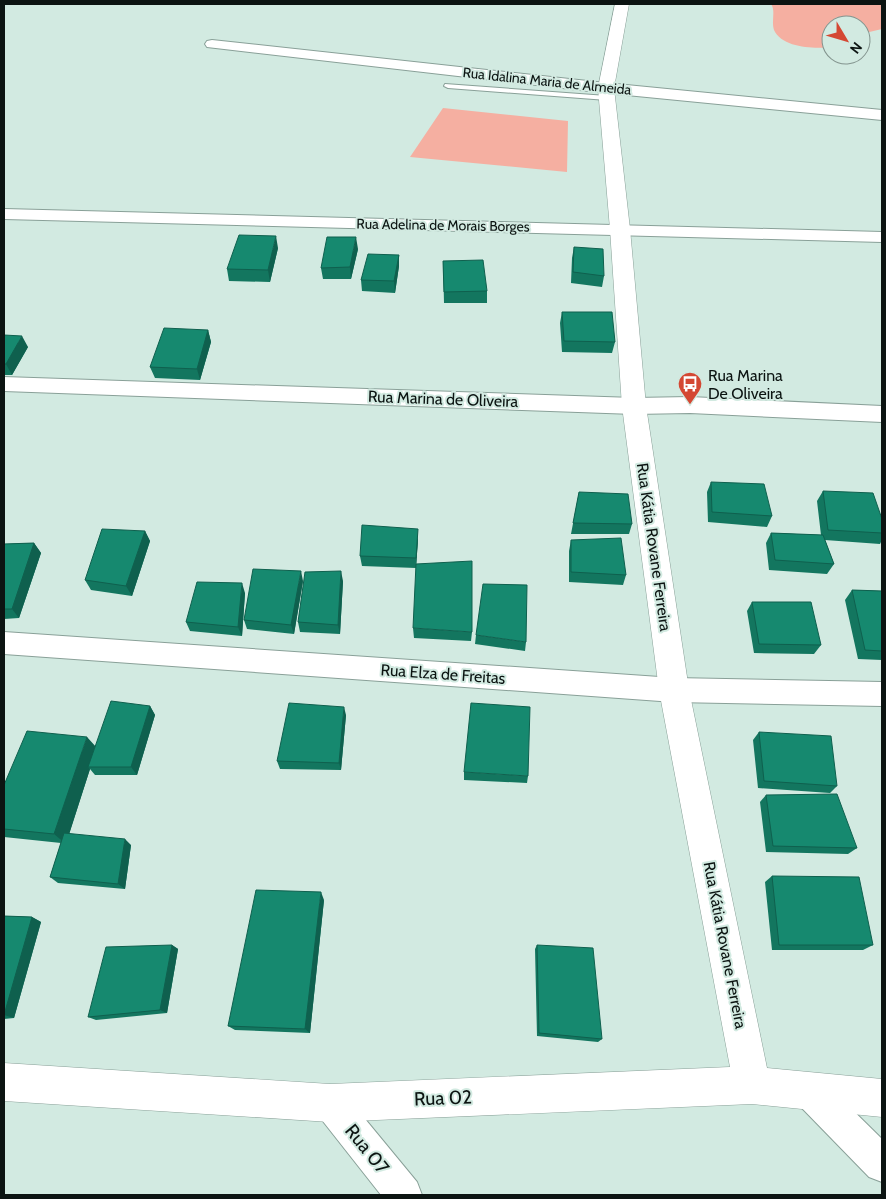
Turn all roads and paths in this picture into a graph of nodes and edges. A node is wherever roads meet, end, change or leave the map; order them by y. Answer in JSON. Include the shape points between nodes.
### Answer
{"nodes":[{"id":1,"x":622,"y":4,"type":"edge"},
{"id":2,"x":212,"y":44,"type":"dead end"},
{"id":3,"x":448,"y":86,"type":"dead end"},
{"id":4,"x":606,"y":93,"type":"junction"},
{"id":5,"x":882,"y":115,"type":"edge"},
{"id":6,"x":4,"y":214,"type":"edge"},
{"id":7,"x":620,"y":229,"type":"junction"},
{"id":8,"x":882,"y":237,"type":"edge"},
{"id":9,"x":4,"y":384,"type":"edge"},
{"id":10,"x":634,"y":406,"type":"junction"},
{"id":11,"x":882,"y":414,"type":"edge"},
{"id":12,"x":4,"y":643,"type":"edge"},
{"id":13,"x":674,"y":690,"type":"junction"},
{"id":14,"x":882,"y":694,"type":"edge"},
{"id":15,"x":4,"y":1082,"type":"edge"},
{"id":16,"x":752,"y":1085,"type":"junction"},
{"id":17,"x":808,"y":1090,"type":"junction"},
{"id":18,"x":882,"y":1098,"type":"edge"},
{"id":19,"x":330,"y":1103,"type":"junction"},
{"id":20,"x":882,"y":1164,"type":"edge"},
{"id":21,"x":404,"y":1195,"type":"edge"}],
"edges":[{"from":1,"to":4,"type":"street","name":"Rua Kátia Rovane Ferreira"},
{"from":2,"to":4,"type":"street","name":"Rua Idalina Maria de Almeida"},
{"from":3,"to":4,"type":"lane"},
{"from":4,"to":5,"type":"street","name":"Rua Idalina Maria de Almeida"},
{"from":4,"to":7,"type":"street","name":"Rua Kátia Rovane Ferreira"},
{"from":6,"to":7,"type":"street","name":"Rua Adelina de Morais Borges"},
{"from":7,"to":8,"type":"street","name":"Rua Adelina de Morais Borges"},
{"from":7,"to":10,"type":"street","name":"Rua Kátia Rovane Ferreira"},
{"from":9,"to":10,"type":"street","name":"Rua Marina de Oliveira"},
{"from":10,"to":11,"type":"street","name":"Rua Marina de Oliveira","via":[[690,405]]},
{"from":10,"to":13,"type":"street","name":"Rua Kátia Rovane Ferreira"},
{"from":12,"to":13,"type":"street","name":"Rua Elza de Freitas"},
{"from":13,"to":14,"type":"street","name":"Rua Elza de Freitas"},
{"from":13,"to":16,"type":"street","name":"Rua Kátia Rovane Ferreira"},
{"from":15,"to":19,"type":"street","name":"Rua 02"},
{"from":16,"to":17,"type":"street","name":"Rua 02"},
{"from":16,"to":19,"type":"street","name":"Rua 02"},
{"from":17,"to":18,"type":"street","name":"Rua 02"},
{"from":17,"to":20,"type":"street"},
{"from":19,"to":21,"type":"street","name":"Rua 07"}]}
